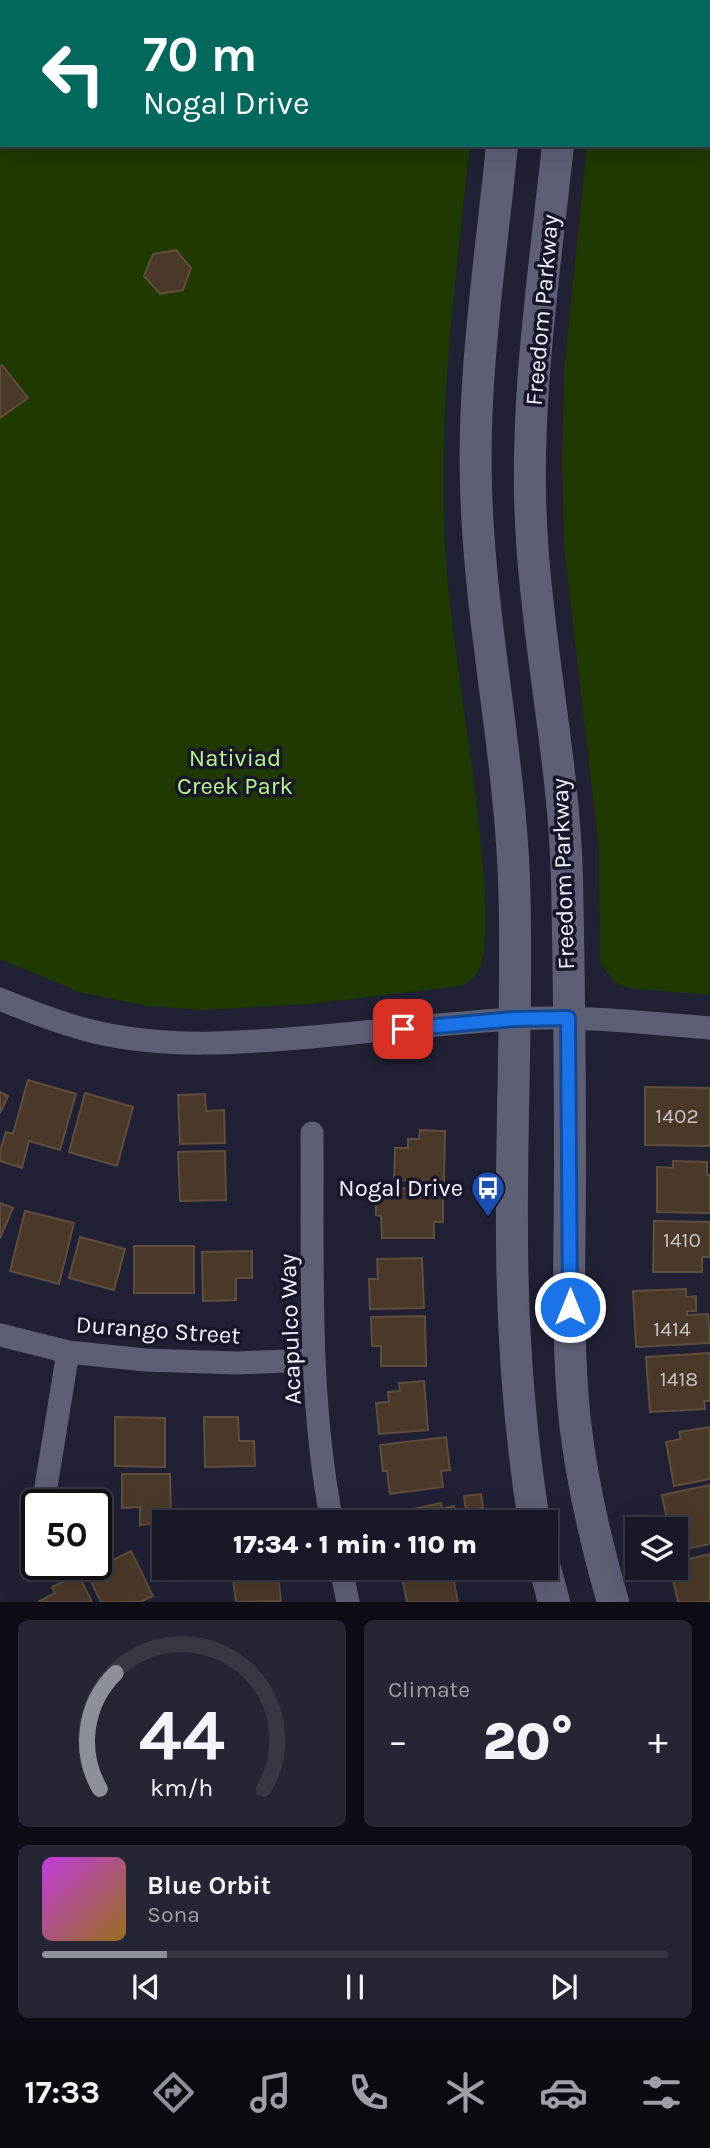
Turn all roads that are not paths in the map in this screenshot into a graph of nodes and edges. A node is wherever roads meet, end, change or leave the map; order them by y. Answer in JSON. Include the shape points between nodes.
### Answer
{"nodes":[{"id":1,"x":502,"y":147,"type":"edge"},
{"id":2,"x":558,"y":147,"type":"edge"},
{"id":3,"x":0,"y":999,"type":"edge"},
{"id":4,"x":568,"y":1018,"type":"junction"},
{"id":5,"x":514,"y":1019,"type":"junction"},
{"id":6,"x":710,"y":1028,"type":"edge"},
{"id":7,"x":312,"y":1133,"type":"dead end"},
{"id":8,"x":0,"y":1335,"type":"edge"},
{"id":9,"x":68,"y":1352,"type":"junction"},
{"id":10,"x":314,"y":1360,"type":"junction"},
{"id":11,"x":46,"y":1489,"type":"edge"},
{"id":12,"x":330,"y":1510,"type":"edge"},
{"id":13,"x":532,"y":1510,"type":"edge"},
{"id":14,"x":343,"y":1580,"type":"edge"},
{"id":15,"x":548,"y":1580,"type":"edge"},
{"id":16,"x":348,"y":1602,"type":"edge"},
{"id":17,"x":554,"y":1602,"type":"edge"},
{"id":18,"x":613,"y":1602,"type":"edge"}],
"edges":[{"from":1,"to":5,"type":"main road","name":"Freedom Parkway","via":[[478,379],[476,482],[483,591],[513,865]]},
{"from":2,"to":4,"type":"main road","name":"Freedom Parkway","via":[[540,302],[530,476],[541,630],[565,808]]},
{"from":3,"to":5,"type":"street","via":[[97,1032],[192,1044]]},
{"from":4,"to":5,"type":"street"},
{"from":4,"to":6,"type":"street"},
{"from":4,"to":18,"type":"main road","name":"Freedom Parkway","via":[[575,1424],[597,1547]]},
{"from":5,"to":13,"type":"main road","name":"Freedom Parkway","via":[[514,1343]]},
{"from":7,"to":10,"type":"street","name":"Acapulco Way"},
{"from":8,"to":9,"type":"street","name":"Durango Street"},
{"from":9,"to":10,"type":"street","name":"Durango Street","via":[[237,1363]]},
{"from":9,"to":11,"type":"street"},
{"from":10,"to":12,"type":"street","name":"Acapulco Way"},
{"from":14,"to":16,"type":"street"},
{"from":15,"to":17,"type":"main road"}]}
